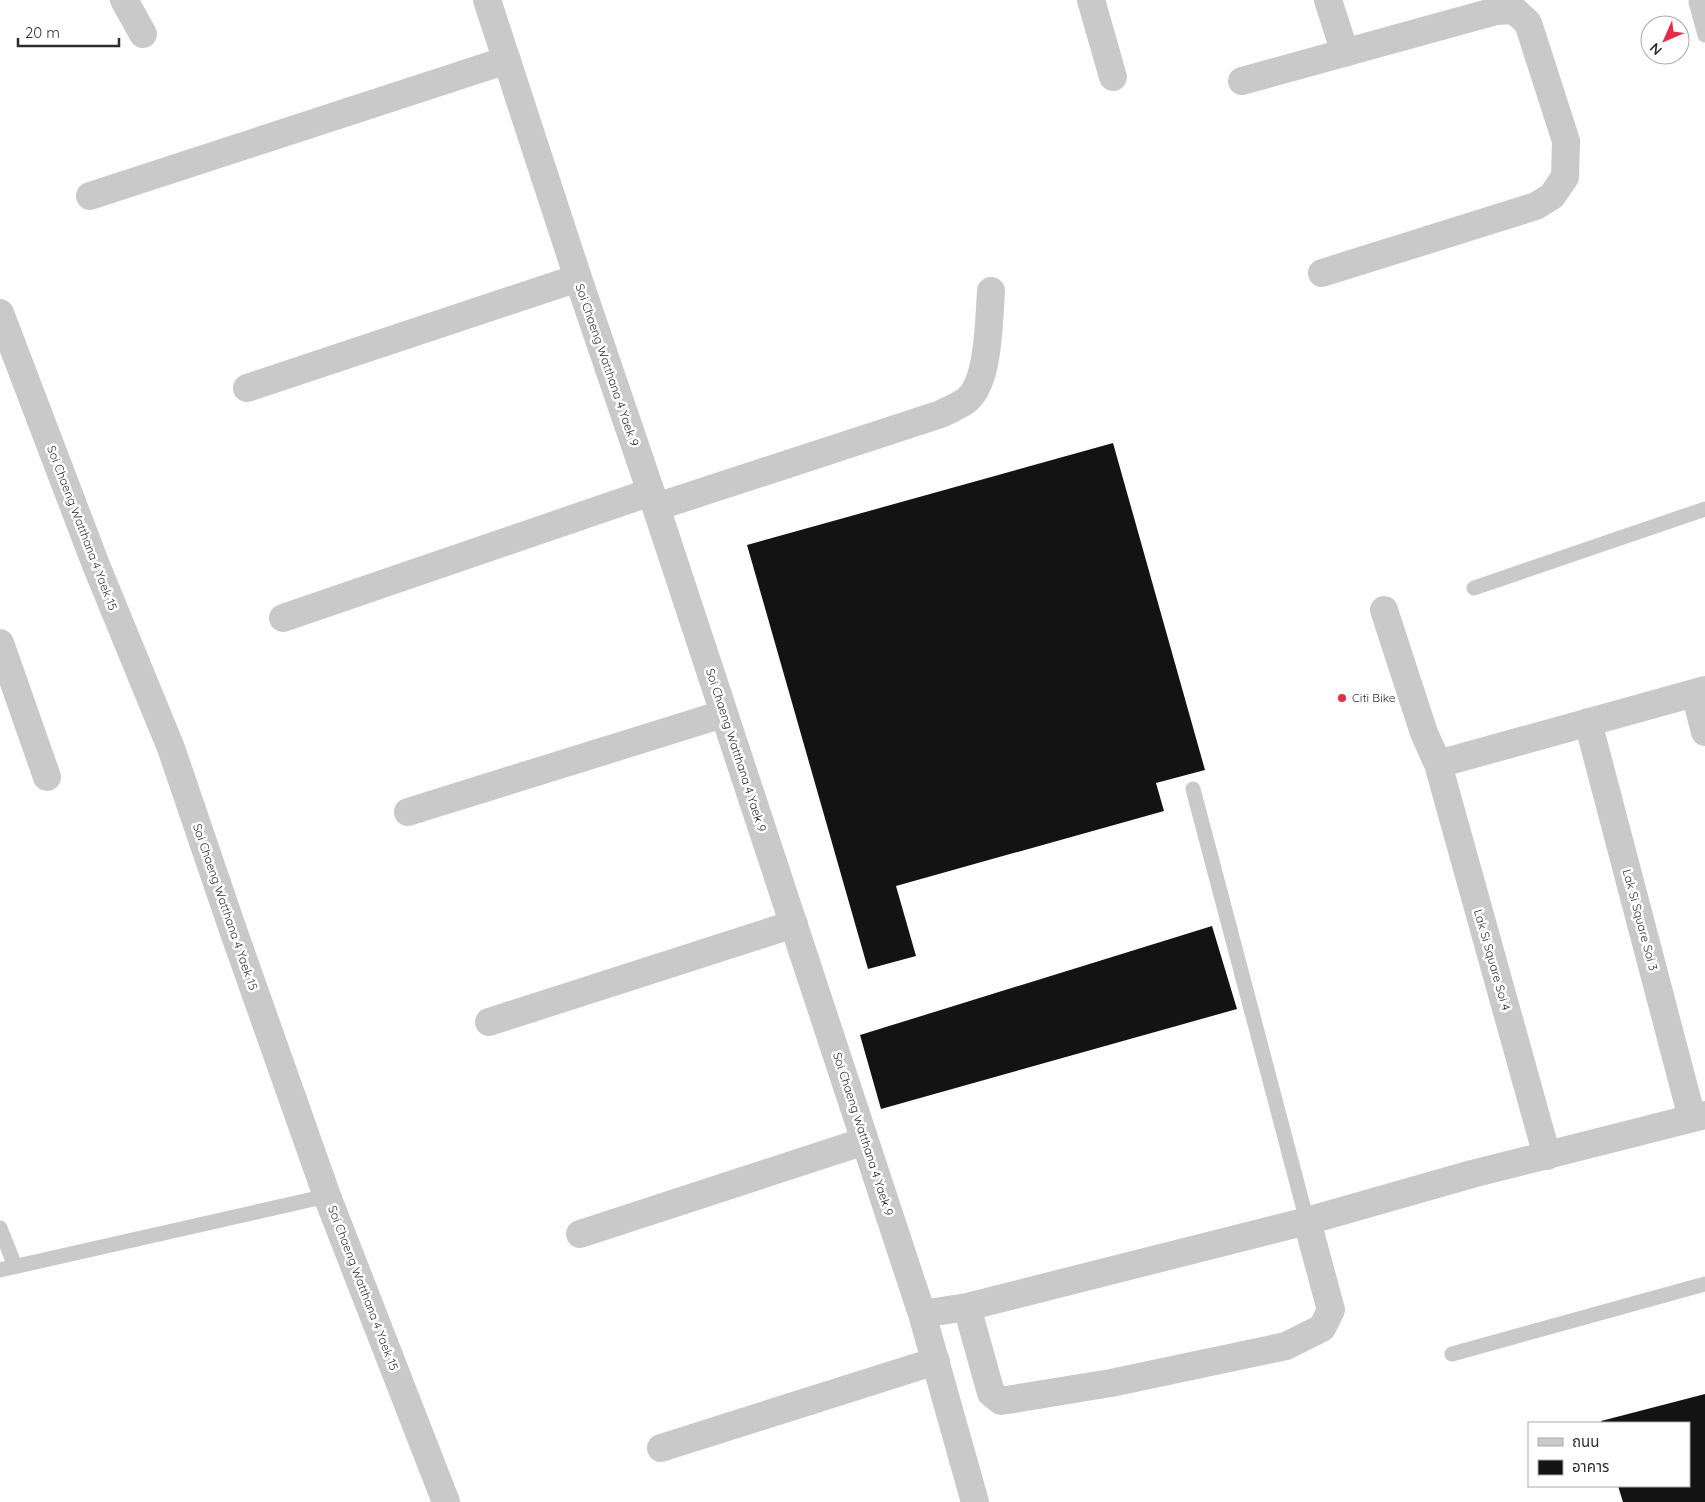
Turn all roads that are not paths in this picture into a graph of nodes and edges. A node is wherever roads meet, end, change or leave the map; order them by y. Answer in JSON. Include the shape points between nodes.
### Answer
{"nodes":[{"id":1,"x":124,"y":0,"type":"edge"},
{"id":2,"x":487,"y":0,"type":"edge"},
{"id":3,"x":1091,"y":0,"type":"edge"},
{"id":4,"x":1328,"y":0,"type":"edge"},
{"id":5,"x":1701,"y":0,"type":"edge"},
{"id":6,"x":143,"y":34,"type":"dead end"},
{"id":7,"x":1705,"y":35,"type":"edge"},
{"id":8,"x":1345,"y":53,"type":"junction"},
{"id":9,"x":508,"y":60,"type":"junction"},
{"id":10,"x":1113,"y":77,"type":"dead end"},
{"id":11,"x":1242,"y":81,"type":"dead end"},
{"id":12,"x":90,"y":196,"type":"dead end"},
{"id":13,"x":1322,"y":272,"type":"dead end"},
{"id":14,"x":578,"y":278,"type":"junction"},
{"id":15,"x":991,"y":291,"type":"dead end"},
{"id":16,"x":0,"y":313,"type":"edge"},
{"id":17,"x":247,"y":388,"type":"dead end"},
{"id":18,"x":653,"y":499,"type":"junction"},
{"id":19,"x":1705,"y":509,"type":"edge"},
{"id":20,"x":1474,"y":588,"type":"dead end"},
{"id":21,"x":1384,"y":610,"type":"dead end"},
{"id":22,"x":283,"y":618,"type":"dead end"},
{"id":23,"x":0,"y":643,"type":"edge"},
{"id":24,"x":1700,"y":692,"type":"edge"},
{"id":25,"x":723,"y":714,"type":"junction"},
{"id":26,"x":1588,"y":722,"type":"junction"},
{"id":27,"x":1705,"y":732,"type":"edge"},
{"id":28,"x":1438,"y":764,"type":"junction"},
{"id":29,"x":47,"y":778,"type":"dead end"},
{"id":30,"x":1193,"y":789,"type":"dead end"},
{"id":31,"x":408,"y":812,"type":"dead end"},
{"id":32,"x":794,"y":924,"type":"junction"},
{"id":33,"x":489,"y":1022,"type":"dead end"},
{"id":34,"x":1698,"y":1116,"type":"edge"},
{"id":35,"x":865,"y":1141,"type":"junction"},
{"id":36,"x":1547,"y":1156,"type":"junction"},
{"id":37,"x":327,"y":1196,"type":"junction"},
{"id":38,"x":1307,"y":1221,"type":"junction"},
{"id":39,"x":0,"y":1228,"type":"edge"},
{"id":40,"x":580,"y":1234,"type":"dead end"},
{"id":41,"x":7,"y":1268,"type":"edge"},
{"id":42,"x":1705,"y":1284,"type":"edge"},
{"id":43,"x":967,"y":1306,"type":"junction"},
{"id":44,"x":922,"y":1314,"type":"junction"},
{"id":45,"x":1452,"y":1354,"type":"dead end"},
{"id":46,"x":936,"y":1361,"type":"junction"},
{"id":47,"x":661,"y":1448,"type":"dead end"},
{"id":48,"x":446,"y":1502,"type":"edge"},
{"id":49,"x":975,"y":1502,"type":"edge"}],
"edges":[{"from":1,"to":6,"type":"street"},
{"from":2,"to":9,"type":"street","name":"Soi Chaeng Watthana 4 Yaek 9"},
{"from":3,"to":10,"type":"street"},
{"from":4,"to":8,"type":"street"},
{"from":5,"to":7,"type":"lane","via":[[1696,2]]},
{"from":8,"to":11,"type":"street"},
{"from":8,"to":13,"type":"street","via":[[1496,11],[1514,10],[1528,23],[1566,141],[1565,177],[1552,196],[1536,206]]},
{"from":9,"to":12,"type":"street"},
{"from":9,"to":14,"type":"street","name":"Soi Chaeng Watthana 4 Yaek 9"},
{"from":14,"to":17,"type":"street"},
{"from":14,"to":18,"type":"street","name":"Soi Chaeng Watthana 4 Yaek 9"},
{"from":15,"to":18,"type":"street","via":[[983,370],[978,386],[958,406],[941,414]]},
{"from":16,"to":37,"type":"street","name":"Soi Chaeng Watthana 4 Yaek 15","via":[[96,566],[171,748]]},
{"from":18,"to":22,"type":"street"},
{"from":18,"to":25,"type":"street","name":"Soi Chaeng Watthana 4 Yaek 9"},
{"from":19,"to":20,"type":"lane"},
{"from":21,"to":28,"type":"street","name":"Lak Si Square Soi 4","via":[[1421,725]]},
{"from":23,"to":29,"type":"street"},
{"from":24,"to":26,"type":"street"},
{"from":24,"to":27,"type":"street"},
{"from":25,"to":31,"type":"street"},
{"from":25,"to":32,"type":"street","name":"Soi Chaeng Watthana 4 Yaek 9"},
{"from":26,"to":28,"type":"street"},
{"from":26,"to":34,"type":"street","name":"Lak Si Square Soi 3"},
{"from":28,"to":36,"type":"street","name":"Lak Si Square Soi 4"},
{"from":30,"to":38,"type":"lane"},
{"from":32,"to":33,"type":"street"},
{"from":32,"to":35,"type":"street","name":"Soi Chaeng Watthana 4 Yaek 9"},
{"from":34,"to":36,"type":"street"},
{"from":35,"to":40,"type":"street"},
{"from":35,"to":44,"type":"street","name":"Soi Chaeng Watthana 4 Yaek 9"},
{"from":36,"to":38,"type":"street"},
{"from":37,"to":41,"type":"lane"},
{"from":37,"to":48,"type":"street","name":"Soi Chaeng Watthana 4 Yaek 15"},
{"from":38,"to":43,"type":"street"},
{"from":38,"to":43,"type":"street","via":[[1331,1310],[1322,1328],[1286,1346],[1111,1383],[1001,1401],[991,1393]]},
{"from":39,"to":41,"type":"lane"},
{"from":42,"to":45,"type":"lane"},
{"from":43,"to":44,"type":"street"},
{"from":44,"to":46,"type":"street","name":"Soi Chaeng Watthana 4 Yaek 9"},
{"from":46,"to":47,"type":"street"},
{"from":46,"to":49,"type":"street","name":"Soi Chaeng Watthana 4 Yaek 9"}]}
